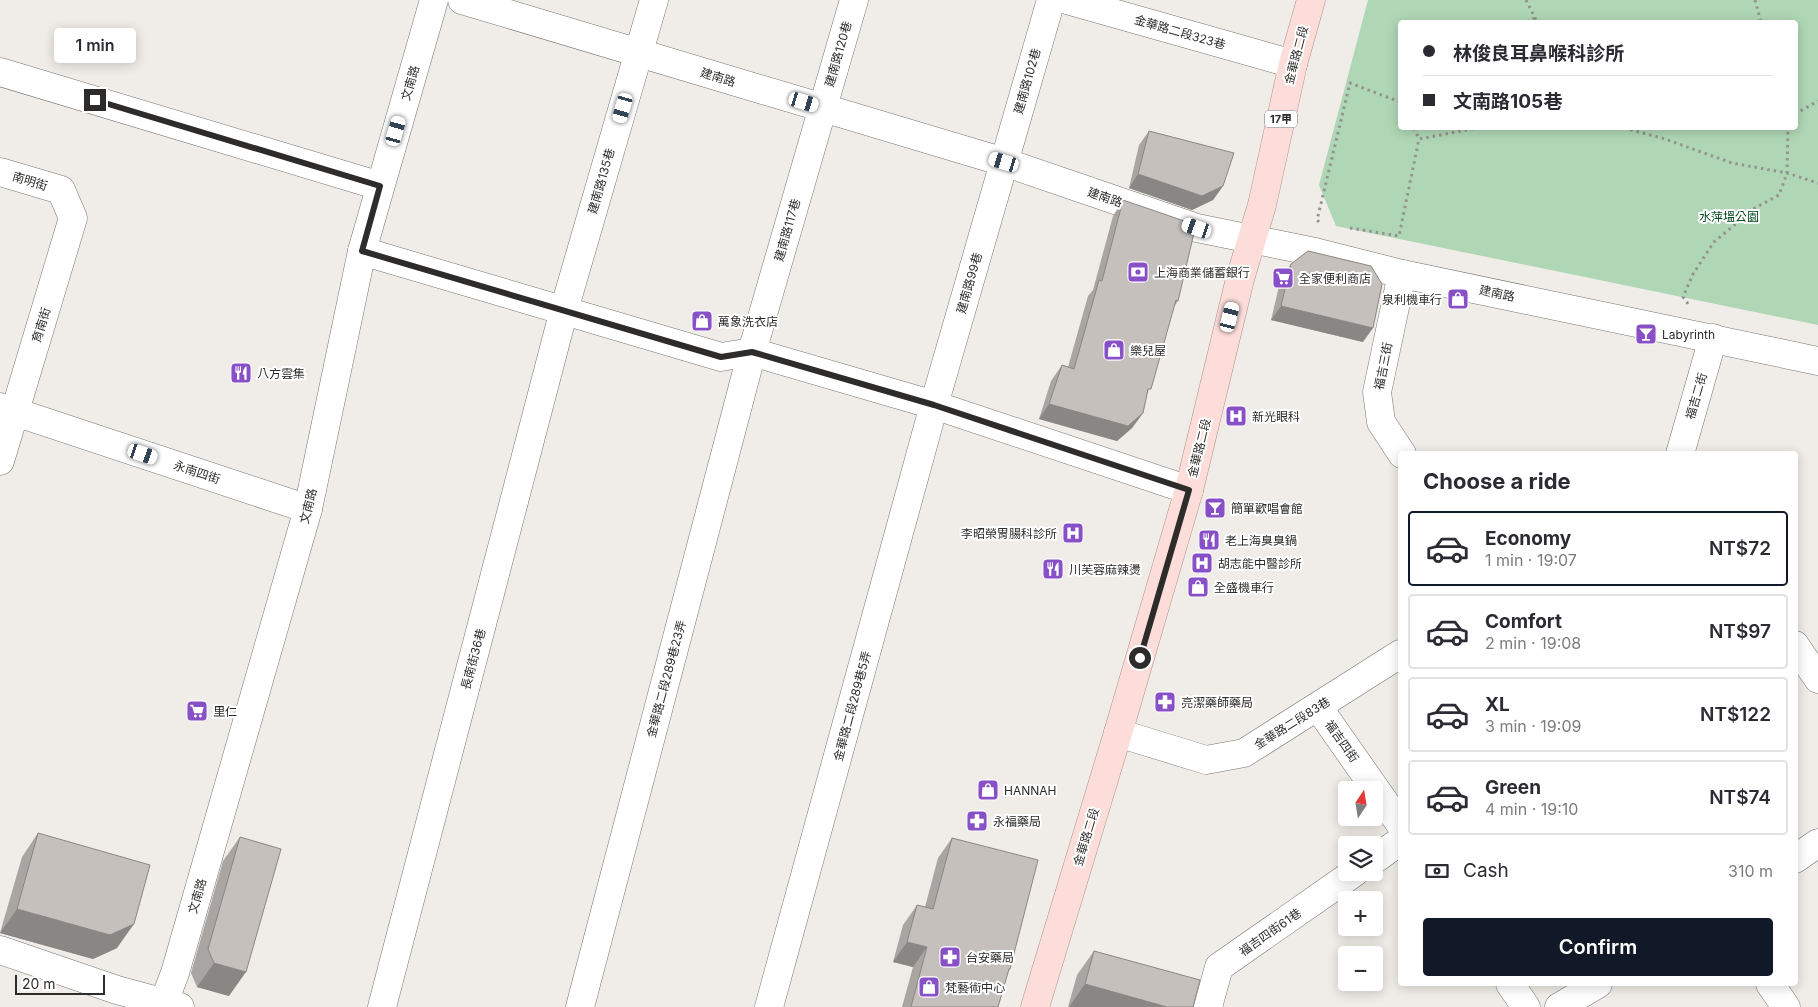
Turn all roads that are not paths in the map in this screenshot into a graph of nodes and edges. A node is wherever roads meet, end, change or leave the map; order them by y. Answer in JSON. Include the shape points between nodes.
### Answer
{"nodes":[{"id":1,"x":434,"y":0,"type":"edge"},
{"id":2,"x":462,"y":0,"type":"edge"},
{"id":3,"x":654,"y":0,"type":"edge"},
{"id":4,"x":854,"y":0,"type":"edge"},
{"id":5,"x":1050,"y":0,"type":"edge"},
{"id":6,"x":1067,"y":0,"type":"edge"},
{"id":7,"x":1311,"y":0,"type":"edge"},
{"id":8,"x":639,"y":53,"type":"junction"},
{"id":9,"x":1292,"y":64,"type":"junction"},
{"id":10,"x":0,"y":72,"type":"edge"},
{"id":11,"x":822,"y":108,"type":"junction"},
{"id":12,"x":1004,"y":162,"type":"junction"},
{"id":13,"x":0,"y":172,"type":"edge"},
{"id":14,"x":380,"y":186,"type":"junction"},
{"id":15,"x":61,"y":190,"type":"joint"},
{"id":16,"x":1252,"y":238,"type":"junction"},
{"id":17,"x":362,"y":251,"type":"junction"},
{"id":18,"x":1402,"y":274,"type":"junction"},
{"id":19,"x":564,"y":310,"type":"junction"},
{"id":20,"x":1713,"y":338,"type":"junction"},
{"id":21,"x":752,"y":352,"type":"junction"},
{"id":22,"x":1818,"y":361,"type":"edge"},
{"id":23,"x":934,"y":405,"type":"junction"},
{"id":24,"x":8,"y":409,"type":"edge"},
{"id":25,"x":1400,"y":451,"type":"edge"},
{"id":26,"x":1681,"y":451,"type":"edge"},
{"id":27,"x":0,"y":461,"type":"edge"},
{"id":28,"x":1189,"y":490,"type":"junction"},
{"id":29,"x":308,"y":509,"type":"junction"},
{"id":30,"x":1798,"y":649,"type":"edge"},
{"id":31,"x":1398,"y":655,"type":"edge"},
{"id":32,"x":1818,"y":679,"type":"edge"},
{"id":33,"x":1318,"y":707,"type":"junction"},
{"id":34,"x":1118,"y":733,"type":"junction"},
{"id":35,"x":1398,"y":821,"type":"edge"},
{"id":36,"x":1398,"y":843,"type":"edge"},
{"id":37,"x":1818,"y":843,"type":"edge"},
{"id":38,"x":1383,"y":854,"type":"edge"},
{"id":39,"x":1798,"y":857,"type":"edge"},
{"id":40,"x":1342,"y":881,"type":"edge"},
{"id":41,"x":0,"y":950,"type":"edge"},
{"id":42,"x":1511,"y":986,"type":"edge"},
{"id":43,"x":1595,"y":986,"type":"edge"},
{"id":44,"x":1771,"y":986,"type":"edge"},
{"id":45,"x":169,"y":1006,"type":"edge"},
{"id":46,"x":382,"y":1007,"type":"edge"},
{"id":47,"x":580,"y":1007,"type":"edge"},
{"id":48,"x":770,"y":1007,"type":"edge"},
{"id":49,"x":1035,"y":1007,"type":"edge"},
{"id":50,"x":1208,"y":1007,"type":"edge"},
{"id":51,"x":1526,"y":1007,"type":"edge"},
{"id":52,"x":1559,"y":1007,"type":"edge"},
{"id":53,"x":1786,"y":1007,"type":"edge"}],
"edges":[{"from":1,"to":14,"type":"street","name":"文南路"},
{"from":2,"to":8,"type":"street","name":"建南路"},
{"from":3,"to":8,"type":"street","name":"建南路135巷"},
{"from":4,"to":11,"type":"street","name":"建南路120巷"},
{"from":5,"to":12,"type":"street","name":"建南路102巷"},
{"from":6,"to":9,"type":"street","name":"金華路二段323巷"},
{"from":7,"to":9,"type":"main road","name":"金華路二段","number":"17甲"},
{"from":8,"to":11,"type":"street","name":"建南路"},
{"from":8,"to":19,"type":"street","name":"建南路135巷"},
{"from":9,"to":16,"type":"main road","name":"金華路二段","number":"17甲"},
{"from":10,"to":14,"type":"street"},
{"from":11,"to":12,"type":"street","name":"建南路"},
{"from":11,"to":21,"type":"street","name":"建南路117巷"},
{"from":12,"to":16,"type":"street","name":"建南路","via":[[1197,228]]},
{"from":12,"to":23,"type":"street","name":"建南路99巷"},
{"from":13,"to":15,"type":"street","name":"南明街"},
{"from":14,"to":17,"type":"street","name":"文南路"},
{"from":15,"to":24,"type":"street","name":"育南街","via":[[72,218]]},
{"from":16,"to":18,"type":"street","name":"建南路"},
{"from":16,"to":28,"type":"main road","name":"金華路二段","number":"17甲"},
{"from":17,"to":19,"type":"street"},
{"from":17,"to":29,"type":"street","name":"文南路"},
{"from":18,"to":20,"type":"street","name":"建南路"},
{"from":18,"to":25,"type":"street","name":"福吉三街","via":[[1378,392],[1381,422]]},
{"from":19,"to":21,"type":"street","via":[[721,357]]},
{"from":19,"to":46,"type":"street","name":"長南街36巷"},
{"from":20,"to":22,"type":"street","name":"建南路"},
{"from":20,"to":26,"type":"street","name":"福吉二街"},
{"from":21,"to":23,"type":"street"},
{"from":21,"to":47,"type":"street","name":"金華路二段289巷23弄"},
{"from":23,"to":28,"type":"street"},
{"from":23,"to":48,"type":"street","name":"金華路二段289巷5弄"},
{"from":24,"to":27,"type":"street","name":"育南街"},
{"from":24,"to":29,"type":"street","name":"永南四街"},
{"from":28,"to":34,"type":"main road","name":"金華路二段","number":"17甲"},
{"from":29,"to":45,"type":"street","name":"文南路","via":[[175,973]]},
{"from":30,"to":32,"type":"street"},
{"from":31,"to":33,"type":"street","name":"金華路二段83巷"},
{"from":33,"to":34,"type":"street","name":"金華路二段83巷","via":[[1244,754],[1206,760]]},
{"from":33,"to":35,"type":"street","name":"福吉四街"},
{"from":34,"to":49,"type":"main road","name":"金華路二段","number":"17甲"},
{"from":36,"to":38,"type":"street"},
{"from":37,"to":39,"type":"street"},
{"from":40,"to":50,"type":"street","name":"福吉四街61巷","via":[[1219,967]]},
{"from":41,"to":45,"type":"street"},
{"from":42,"to":51,"type":"street"},
{"from":43,"to":52,"type":"street"},
{"from":44,"to":53,"type":"street"}]}
